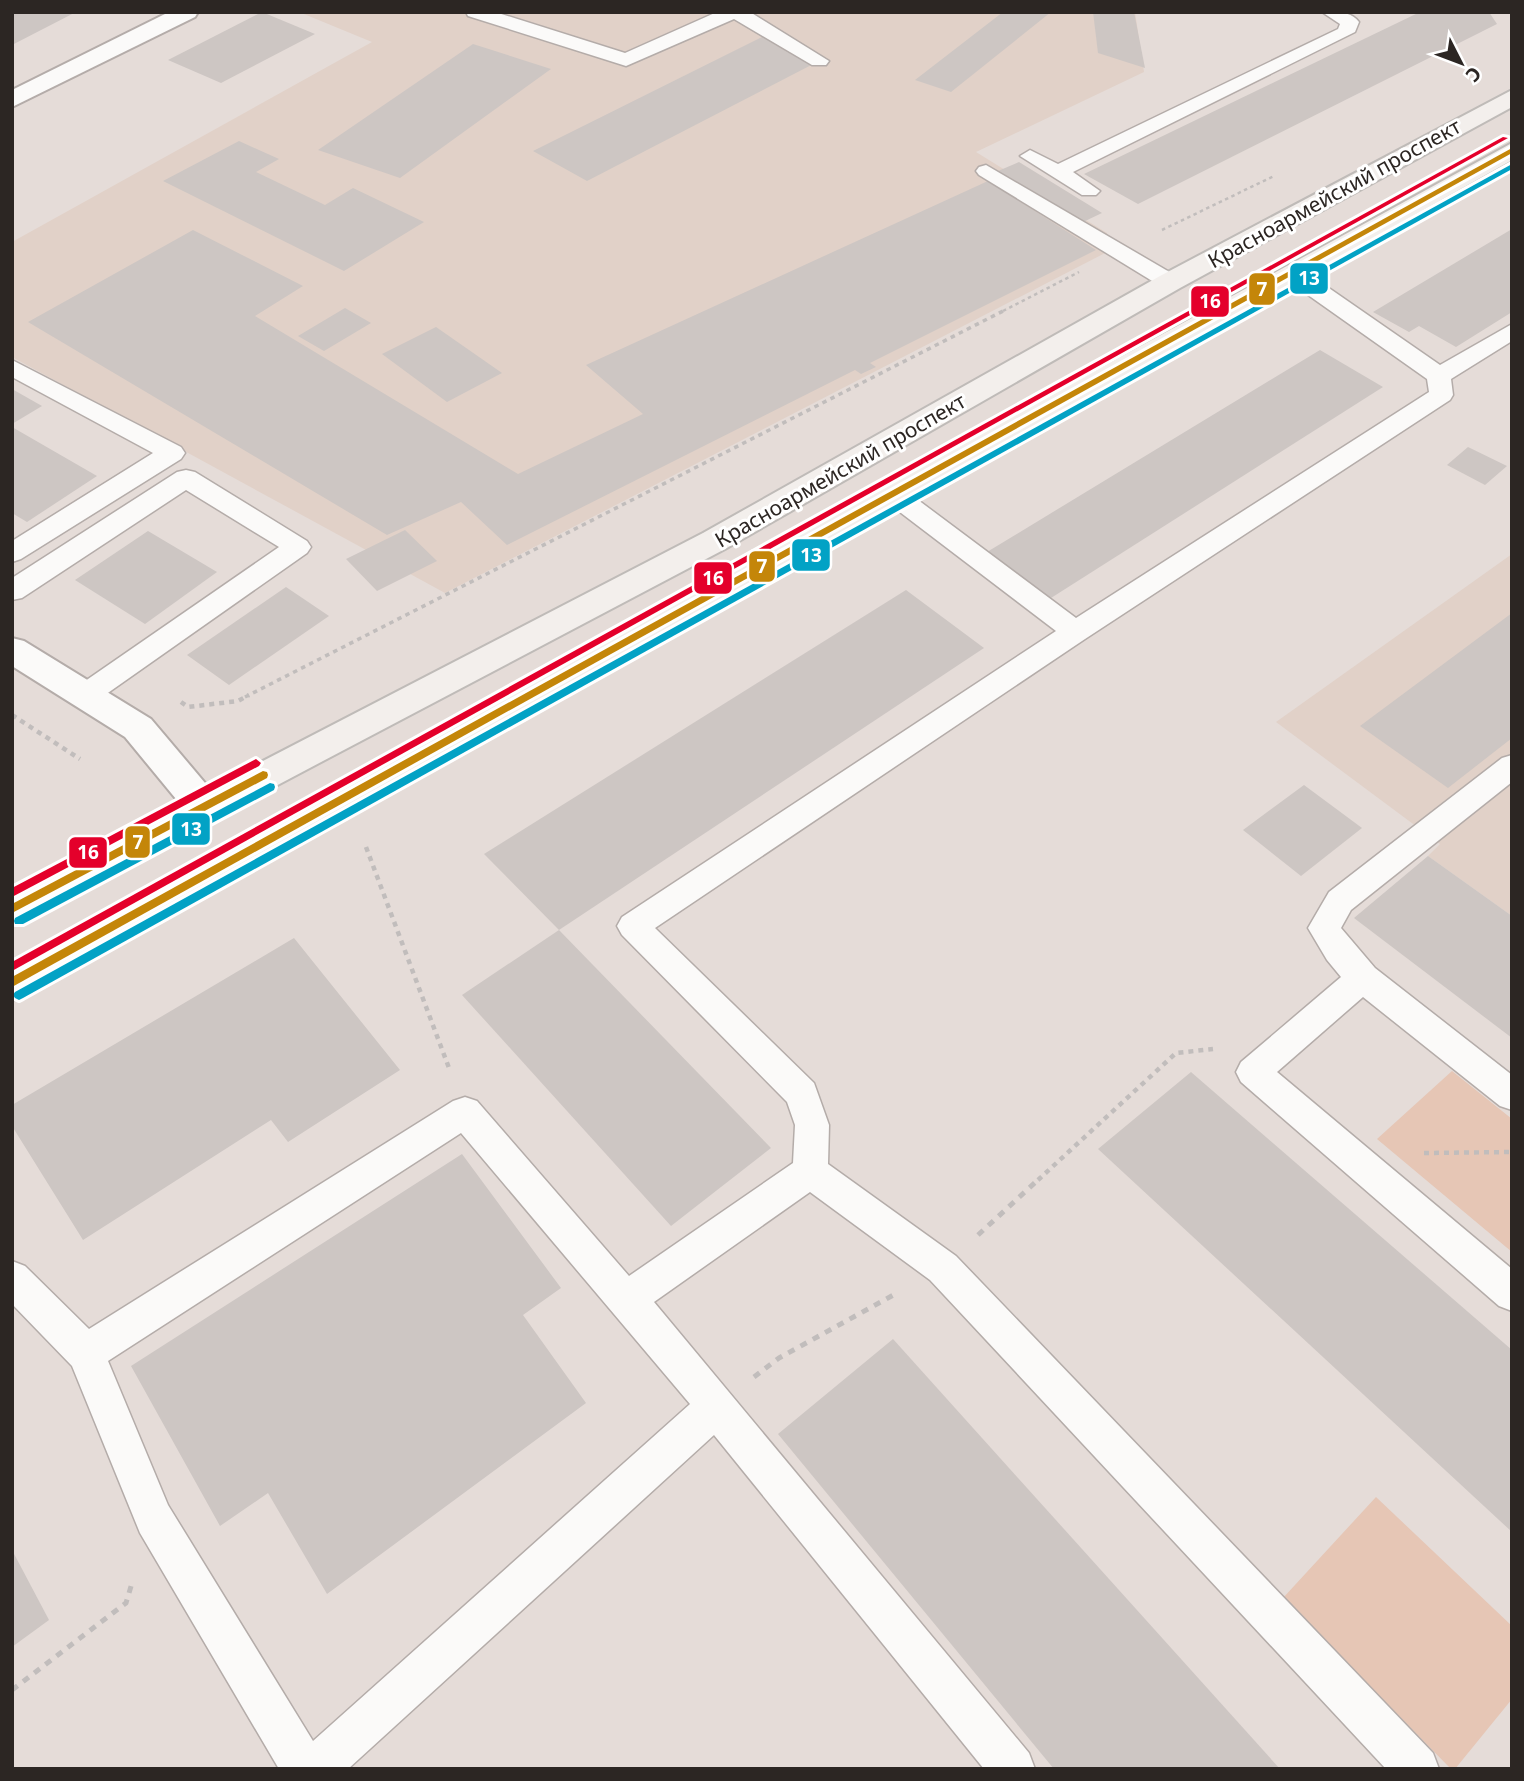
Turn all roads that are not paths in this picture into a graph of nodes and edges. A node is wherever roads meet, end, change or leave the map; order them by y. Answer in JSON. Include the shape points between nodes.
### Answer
{"nodes":[{"id":1,"x":187,"y":12,"type":"edge"},
{"id":2,"x":475,"y":12,"type":"edge"},
{"id":3,"x":734,"y":12,"type":"edge"},
{"id":4,"x":1331,"y":12,"type":"edge"},
{"id":5,"x":819,"y":61,"type":"dead end"},
{"id":6,"x":14,"y":97,"type":"edge"},
{"id":7,"x":1512,"y":97,"type":"edge"},
{"id":8,"x":1512,"y":150,"type":"edge"},
{"id":9,"x":1030,"y":156,"type":"dead end"},
{"id":10,"x":986,"y":171,"type":"dead end"},
{"id":11,"x":1057,"y":172,"type":"junction"},
{"id":12,"x":1089,"y":191,"type":"dead end"},
{"id":13,"x":1293,"y":273,"type":"junction"},
{"id":14,"x":1170,"y":282,"type":"junction"},
{"id":15,"x":1512,"y":331,"type":"edge"},
{"id":16,"x":12,"y":367,"type":"edge"},
{"id":17,"x":1439,"y":376,"type":"junction"},
{"id":18,"x":893,"y":494,"type":"junction"},
{"id":19,"x":12,"y":553,"type":"edge"},
{"id":20,"x":12,"y":591,"type":"edge"},
{"id":21,"x":1075,"y":632,"type":"junction"},
{"id":22,"x":12,"y":650,"type":"edge"},
{"id":23,"x":85,"y":695,"type":"junction"},
{"id":24,"x":1512,"y":766,"type":"edge"},
{"id":25,"x":203,"y":806,"type":"junction"},
{"id":26,"x":12,"y":909,"type":"edge"},
{"id":27,"x":1363,"y":978,"type":"junction"},
{"id":28,"x":12,"y":983,"type":"edge"},
{"id":29,"x":1512,"y":1095,"type":"edge"},
{"id":30,"x":810,"y":1171,"type":"junction"},
{"id":31,"x":12,"y":1278,"type":"edge"},
{"id":32,"x":1512,"y":1293,"type":"edge"},
{"id":33,"x":628,"y":1299,"type":"junction"},
{"id":34,"x":86,"y":1353,"type":"junction"},
{"id":35,"x":715,"y":1408,"type":"junction"},
{"id":36,"x":304,"y":1769,"type":"edge"},
{"id":37,"x":315,"y":1769,"type":"edge"},
{"id":38,"x":1013,"y":1769,"type":"edge"},
{"id":39,"x":1417,"y":1769,"type":"edge"}],
"edges":[{"from":1,"to":6,"type":"street"},
{"from":2,"to":3,"type":"lane","via":[[626,60]]},
{"from":3,"to":5,"type":"lane"},
{"from":4,"to":11,"type":"lane","via":[[1349,22],[1346,32]]},
{"from":7,"to":14,"type":"main road","name":"Красноармейский проспект"},
{"from":8,"to":13,"type":"main road"},
{"from":9,"to":11,"type":"lane"},
{"from":10,"to":14,"type":"lane"},
{"from":11,"to":12,"type":"lane"},
{"from":13,"to":17,"type":"lane"},
{"from":13,"to":18,"type":"main road"},
{"from":14,"to":25,"type":"main road","name":"Красноармейский проспект","via":[[714,541]]},
{"from":15,"to":17,"type":"lane"},
{"from":16,"to":19,"type":"lane","via":[[172,453]]},
{"from":17,"to":21,"type":"lane","via":[[1441,395]]},
{"from":18,"to":21,"type":"lane"},
{"from":18,"to":28,"type":"main road"},
{"from":20,"to":23,"type":"lane","via":[[186,478],[298,547]]},
{"from":21,"to":30,"type":"lane","via":[[633,926],[802,1094],[812,1125]]},
{"from":22,"to":23,"type":"street"},
{"from":23,"to":25,"type":"street","via":[[138,728]]},
{"from":24,"to":27,"type":"lane","via":[[1340,901],[1324,928]]},
{"from":25,"to":26,"type":"main road","name":"Красноармейский проспект"},
{"from":27,"to":29,"type":"lane"},
{"from":27,"to":32,"type":"lane","via":[[1253,1072]]},
{"from":30,"to":33,"type":"lane"},
{"from":30,"to":39,"type":"lane","via":[[943,1268]]},
{"from":31,"to":34,"type":"lane"},
{"from":33,"to":34,"type":"lane","via":[[609,1283],[465,1112]]},
{"from":33,"to":35,"type":"lane"},
{"from":34,"to":36,"type":"lane","via":[[154,1519]]},
{"from":35,"to":37,"type":"lane"},
{"from":35,"to":38,"type":"lane"}]}
